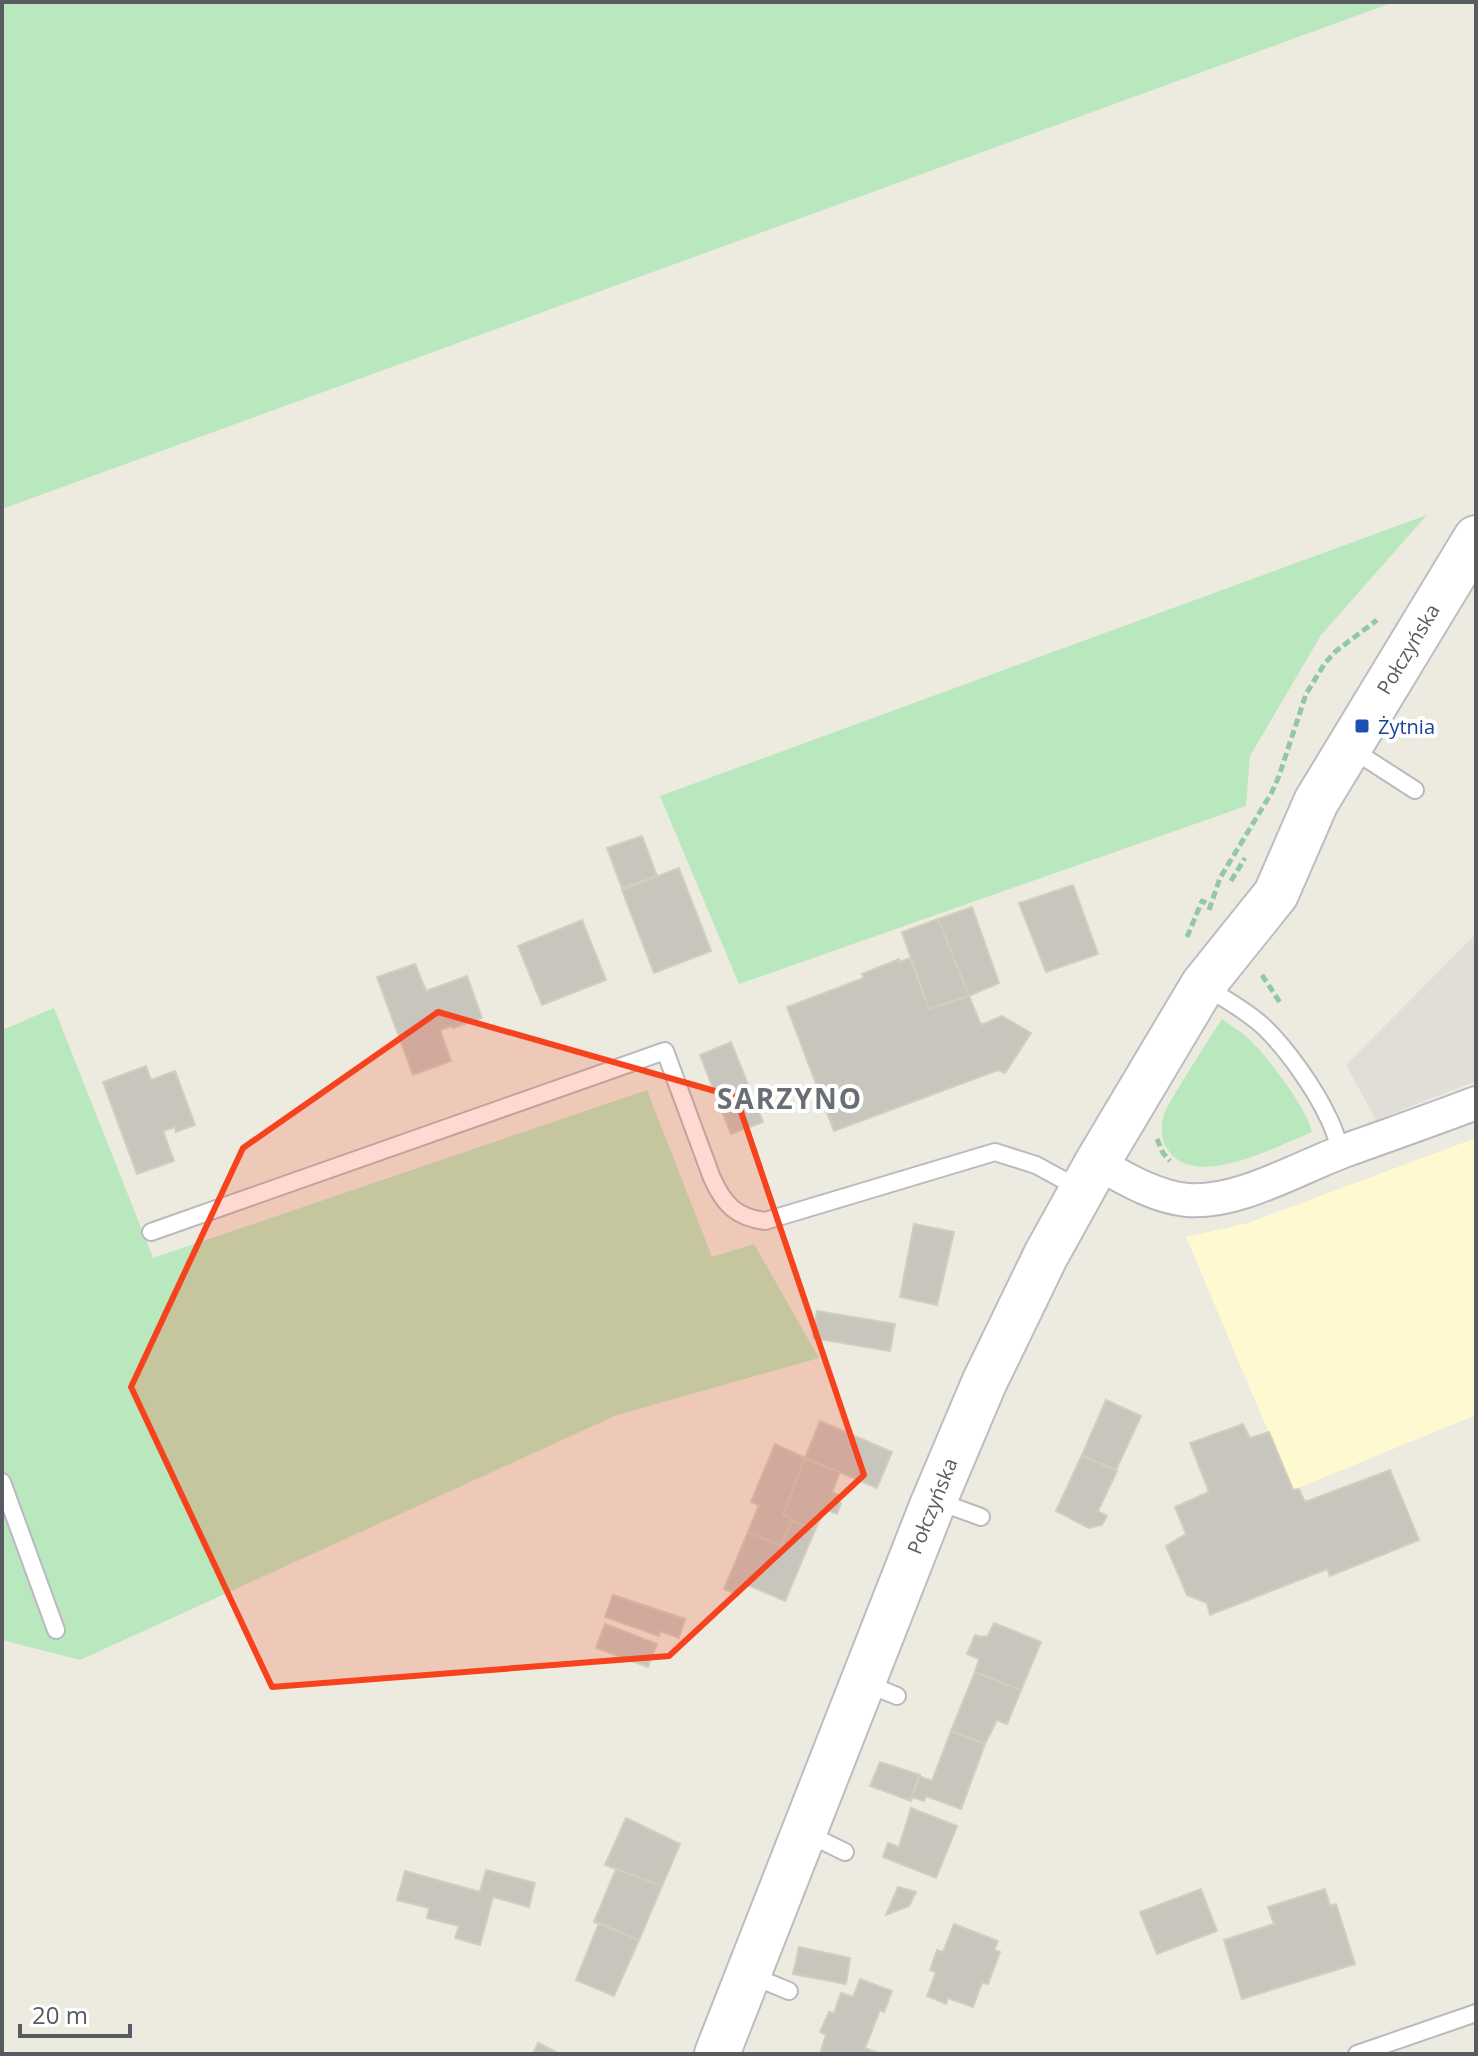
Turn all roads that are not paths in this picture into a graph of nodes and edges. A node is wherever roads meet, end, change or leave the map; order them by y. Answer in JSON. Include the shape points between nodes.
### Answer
{"nodes":[{"id":1,"x":1476,"y":538,"type":"edge"},
{"id":2,"x":1349,"y":747,"type":"junction"},
{"id":3,"x":1415,"y":790,"type":"dead end"},
{"id":4,"x":1203,"y":985,"type":"junction"},
{"id":5,"x":1476,"y":1103,"type":"edge"},
{"id":6,"x":1342,"y":1152,"type":"junction"},
{"id":7,"x":1089,"y":1176,"type":"junction"},
{"id":8,"x":151,"y":1232,"type":"dead end"},
{"id":9,"x":2,"y":1482,"type":"edge"},
{"id":10,"x":935,"y":1500,"type":"junction"},
{"id":11,"x":981,"y":1517,"type":"dead end"},
{"id":12,"x":56,"y":1630,"type":"dead end"},
{"id":13,"x":804,"y":1832,"type":"junction"},
{"id":14,"x":845,"y":1852,"type":"dead end"},
{"id":15,"x":748,"y":1974,"type":"junction"},
{"id":16,"x":789,"y":1991,"type":"dead end"},
{"id":17,"x":1476,"y":2013,"type":"edge"},
{"id":18,"x":717,"y":2054,"type":"edge"},
{"id":19,"x":1357,"y":2054,"type":"edge"}],
"edges":[{"from":1,"to":2,"type":"main road","name":"Połczyńska"},
{"from":2,"to":3,"type":"lane"},
{"from":2,"to":4,"type":"main road","name":"Połczyńska","via":[[1316,802],[1270,903]]},
{"from":4,"to":6,"type":"lane","via":[[1274,1038],[1306,1080]]},
{"from":4,"to":7,"type":"main road","name":"Połczyńska"},
{"from":5,"to":6,"type":"street"},
{"from":6,"to":7,"type":"street","via":[[1215,1199],[1186,1200]]},
{"from":7,"to":8,"type":"lane","via":[[995,1152],[765,1221],[750,1219],[720,1197],[665,1051]]},
{"from":7,"to":10,"type":"main road","name":"Połczyńska","via":[[1002,1345]]},
{"from":9,"to":12,"type":"lane"},
{"from":10,"to":11,"type":"lane"},
{"from":10,"to":13,"type":"main road","name":"Połczyńska","via":[[880,1689]]},
{"from":13,"to":14,"type":"lane"},
{"from":13,"to":15,"type":"main road","name":"Połczyńska"},
{"from":15,"to":16,"type":"lane"},
{"from":15,"to":18,"type":"main road","name":"Połczyńska"},
{"from":17,"to":19,"type":"lane"}]}
